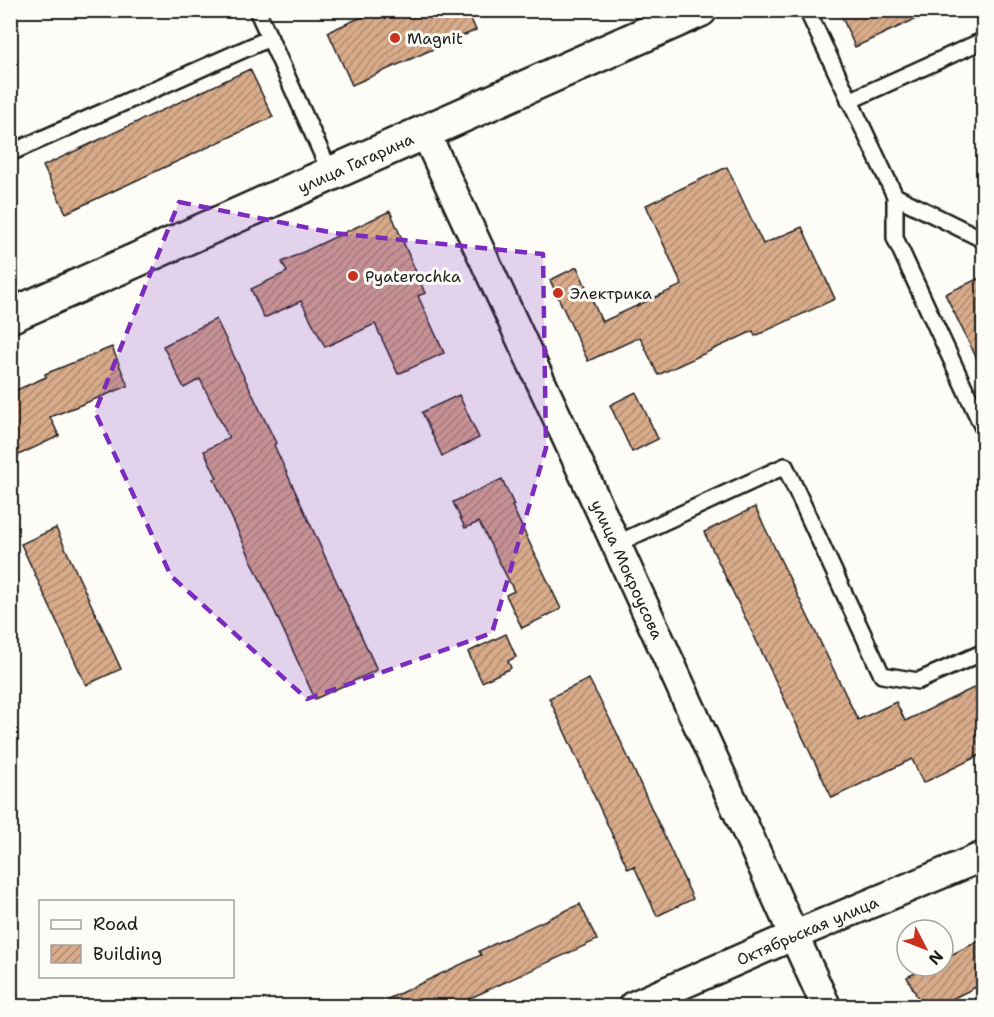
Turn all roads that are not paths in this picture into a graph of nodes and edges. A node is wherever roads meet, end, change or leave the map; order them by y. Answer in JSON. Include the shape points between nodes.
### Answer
{"nodes":[{"id":1,"x":257,"y":10,"type":"edge"},
{"id":2,"x":700,"y":10,"type":"edge"},
{"id":3,"x":807,"y":10,"type":"edge"},
{"id":4,"x":270,"y":38,"type":"junction"},
{"id":5,"x":984,"y":40,"type":"edge"},
{"id":6,"x":849,"y":101,"type":"junction"},
{"id":7,"x":425,"y":132,"type":"junction"},
{"id":8,"x":10,"y":153,"type":"edge"},
{"id":9,"x":332,"y":174,"type":"junction"},
{"id":10,"x":895,"y":196,"type":"junction"},
{"id":11,"x":984,"y":240,"type":"edge"},
{"id":12,"x":10,"y":316,"type":"edge"},
{"id":13,"x":984,"y":430,"type":"edge"},
{"id":14,"x":616,"y":544,"type":"junction"},
{"id":15,"x":984,"y":652,"type":"edge"},
{"id":16,"x":984,"y":856,"type":"edge"},
{"id":17,"x":795,"y":934,"type":"junction"},
{"id":18,"x":633,"y":1006,"type":"edge"},
{"id":19,"x":826,"y":1006,"type":"edge"}],
"edges":[{"from":1,"to":4,"type":"lane"},
{"from":2,"to":7,"type":"main road","name":"улица Гагарина"},
{"from":3,"to":6,"type":"lane"},
{"from":4,"to":8,"type":"lane"},
{"from":4,"to":9,"type":"lane"},
{"from":5,"to":6,"type":"lane"},
{"from":6,"to":10,"type":"lane"},
{"from":7,"to":9,"type":"main road","name":"улица Гагарина"},
{"from":7,"to":14,"type":"street","name":"улица Мокроусова"},
{"from":9,"to":12,"type":"main road","name":"улица Гагарина"},
{"from":10,"to":11,"type":"lane"},
{"from":10,"to":13,"type":"lane","via":[[895,238]]},
{"from":14,"to":15,"type":"lane","via":[[785,466],[882,675],[918,681]]},
{"from":14,"to":17,"type":"street","name":"улица Мокроусова"},
{"from":16,"to":17,"type":"street","name":"Октябрьская улица"},
{"from":17,"to":18,"type":"street","name":"Октябрьская улица"},
{"from":17,"to":19,"type":"street","name":"улица Мокроусова"}]}
